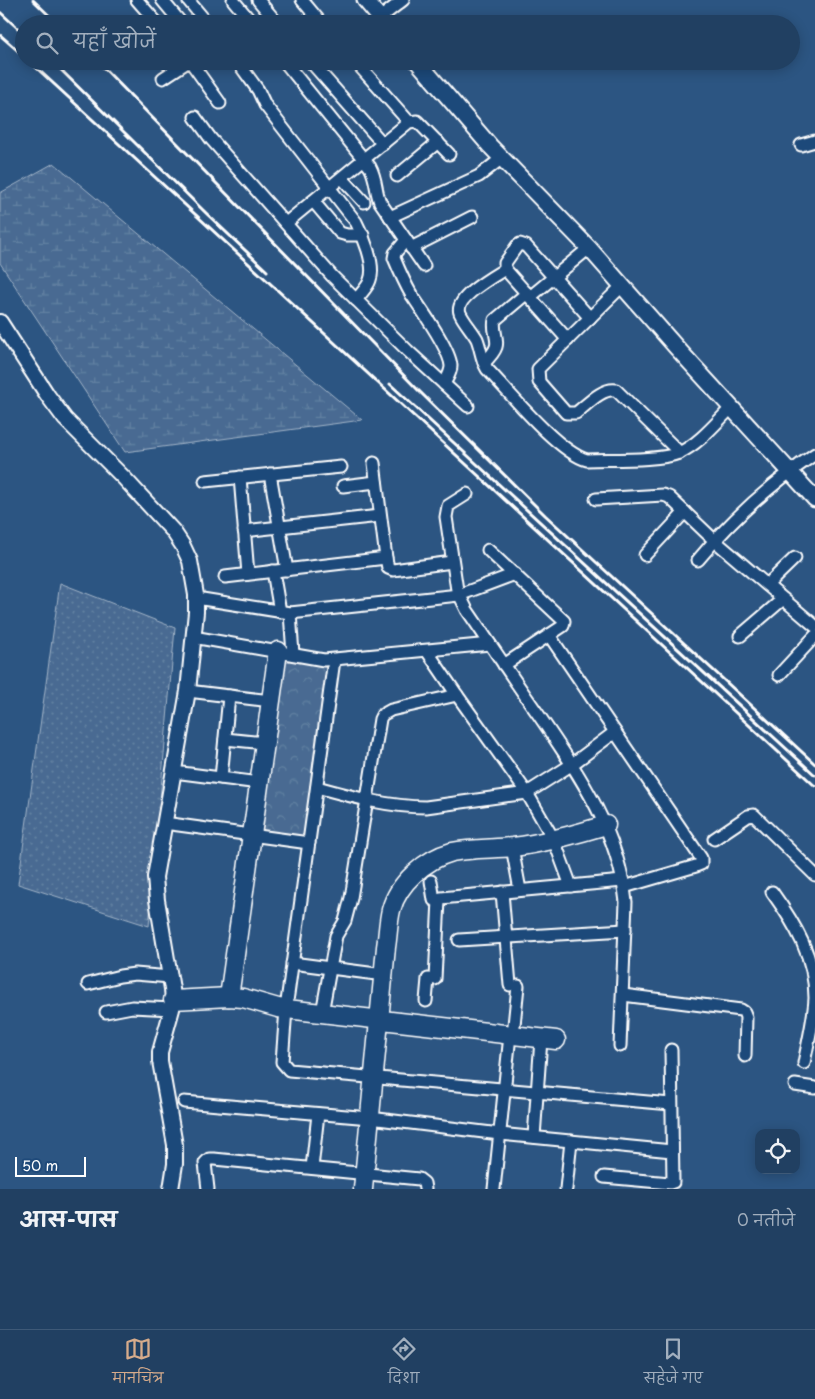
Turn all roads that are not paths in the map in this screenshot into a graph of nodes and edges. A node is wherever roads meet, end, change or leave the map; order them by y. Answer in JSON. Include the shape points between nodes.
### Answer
{"nodes":[{"id":1,"x":137,"y":0,"type":"edge"},
{"id":2,"x":162,"y":0,"type":"edge"},
{"id":3,"x":188,"y":0,"type":"edge"},
{"id":4,"x":233,"y":0,"type":"edge"},
{"id":5,"x":258,"y":0,"type":"edge"},
{"id":6,"x":302,"y":0,"type":"edge"},
{"id":7,"x":364,"y":0,"type":"edge"},
{"id":8,"x":403,"y":0,"type":"edge"},
{"id":9,"x":150,"y":15,"type":"edge"},
{"id":10,"x":174,"y":15,"type":"edge"},
{"id":11,"x":200,"y":15,"type":"edge"},
{"id":12,"x":246,"y":15,"type":"edge"},
{"id":13,"x":270,"y":15,"type":"edge"},
{"id":14,"x":314,"y":15,"type":"edge"},
{"id":15,"x":378,"y":15,"type":"edge"},
{"id":16,"x":389,"y":15,"type":"edge"},
{"id":17,"x":176,"y":70,"type":"edge"},
{"id":18,"x":196,"y":70,"type":"edge"},
{"id":19,"x":244,"y":70,"type":"edge"},
{"id":20,"x":291,"y":70,"type":"edge"},
{"id":21,"x":318,"y":70,"type":"edge"},
{"id":22,"x":363,"y":70,"type":"edge"},
{"id":23,"x":425,"y":70,"type":"edge"},
{"id":24,"x":163,"y":78,"type":"dead end"},
{"id":25,"x":220,"y":103,"type":"dead end"},
{"id":26,"x":195,"y":117,"type":"dead end"},
{"id":27,"x":409,"y":122,"type":"junction"},
{"id":28,"x":815,"y":141,"type":"edge"},
{"id":29,"x":438,"y":142,"type":"junction"},
{"id":30,"x":383,"y":144,"type":"junction"},
{"id":31,"x":801,"y":146,"type":"dead end"},
{"id":32,"x":449,"y":154,"type":"dead end"},
{"id":33,"x":502,"y":158,"type":"junction"},
{"id":34,"x":365,"y":160,"type":"junction"},
{"id":35,"x":397,"y":176,"type":"dead end"},
{"id":36,"x":342,"y":178,"type":"junction"},
{"id":37,"x":329,"y":188,"type":"junction"},
{"id":38,"x":313,"y":201,"type":"junction"},
{"id":39,"x":364,"y":202,"type":"dead end"},
{"id":40,"x":390,"y":217,"type":"junction"},
{"id":41,"x":472,"y":217,"type":"dead end"},
{"id":42,"x":286,"y":223,"type":"junction"},
{"id":43,"x":363,"y":235,"type":"junction"},
{"id":44,"x":409,"y":244,"type":"junction"},
{"id":45,"x":589,"y":248,"type":"junction"},
{"id":46,"x":424,"y":266,"type":"dead end"},
{"id":47,"x":505,"y":269,"type":"junction"},
{"id":48,"x":554,"y":277,"type":"junction"},
{"id":49,"x":622,"y":286,"type":"junction"},
{"id":50,"x":529,"y":295,"type":"junction"},
{"id":51,"x":356,"y":300,"type":"junction"},
{"id":52,"x":590,"y":318,"type":"junction"},
{"id":53,"x":0,"y":322,"type":"edge"},
{"id":54,"x":568,"y":340,"type":"junction"},
{"id":55,"x":484,"y":363,"type":"junction"},
{"id":56,"x":444,"y":384,"type":"junction"},
{"id":57,"x":468,"y":406,"type":"dead end"},
{"id":58,"x":732,"y":408,"type":"junction"},
{"id":59,"x":680,"y":453,"type":"junction"},
{"id":60,"x":815,"y":454,"type":"edge"},
{"id":61,"x":374,"y":463,"type":"dead end"},
{"id":62,"x":341,"y":467,"type":"dead end"},
{"id":63,"x":790,"y":471,"type":"junction"},
{"id":64,"x":270,"y":474,"type":"junction"},
{"id":65,"x":240,"y":477,"type":"junction"},
{"id":66,"x":204,"y":481,"type":"dead end"},
{"id":67,"x":376,"y":482,"type":"junction"},
{"id":68,"x":343,"y":486,"type":"dead end"},
{"id":69,"x":467,"y":494,"type":"dead end"},
{"id":70,"x":596,"y":499,"type":"dead end"},
{"id":71,"x":815,"y":499,"type":"edge"},
{"id":72,"x":685,"y":512,"type":"junction"},
{"id":73,"x":380,"y":516,"type":"junction"},
{"id":74,"x":279,"y":527,"type":"junction"},
{"id":75,"x":244,"y":531,"type":"junction"},
{"id":76,"x":714,"y":540,"type":"junction"},
{"id":77,"x":488,"y":550,"type":"dead end"},
{"id":78,"x":645,"y":555,"type":"dead end"},
{"id":79,"x":386,"y":558,"type":"junction"},
{"id":80,"x":795,"y":558,"type":"dead end"},
{"id":81,"x":698,"y":560,"type":"dead end"},
{"id":82,"x":452,"y":562,"type":"junction"},
{"id":83,"x":287,"y":570,"type":"junction"},
{"id":84,"x":274,"y":571,"type":"junction"},
{"id":85,"x":248,"y":574,"type":"junction"},
{"id":86,"x":514,"y":574,"type":"junction"},
{"id":87,"x":225,"y":577,"type":"dead end"},
{"id":88,"x":767,"y":585,"type":"junction"},
{"id":89,"x":459,"y":595,"type":"junction"},
{"id":90,"x":196,"y":598,"type":"junction"},
{"id":91,"x":783,"y":598,"type":"junction"},
{"id":92,"x":285,"y":613,"type":"junction"},
{"id":93,"x":815,"y":626,"type":"edge"},
{"id":94,"x":549,"y":635,"type":"junction"},
{"id":95,"x":740,"y":636,"type":"dead end"},
{"id":96,"x":815,"y":636,"type":"edge"},
{"id":97,"x":193,"y":637,"type":"junction"},
{"id":98,"x":490,"y":644,"type":"junction"},
{"id":99,"x":427,"y":651,"type":"junction"},
{"id":100,"x":286,"y":653,"type":"junction"},
{"id":101,"x":334,"y":660,"type":"junction"},
{"id":102,"x":504,"y":665,"type":"junction"},
{"id":103,"x":779,"y":675,"type":"dead end"},
{"id":104,"x":188,"y":691,"type":"junction"},
{"id":105,"x":457,"y":695,"type":"junction"},
{"id":106,"x":229,"y":696,"type":"junction"},
{"id":107,"x":271,"y":701,"type":"junction"},
{"id":108,"x":615,"y":732,"type":"junction"},
{"id":109,"x":225,"y":739,"type":"junction"},
{"id":110,"x":265,"y":743,"type":"junction"},
{"id":111,"x":571,"y":765,"type":"junction"},
{"id":112,"x":174,"y":772,"type":"junction"},
{"id":113,"x":221,"y":778,"type":"junction"},
{"id":114,"x":259,"y":783,"type":"junction"},
{"id":115,"x":317,"y":787,"type":"junction"},
{"id":116,"x":527,"y":793,"type":"junction"},
{"id":117,"x":366,"y":800,"type":"junction"},
{"id":118,"x":164,"y":823,"type":"junction"},
{"id":119,"x":606,"y":826,"type":"junction"},
{"id":120,"x":252,"y":835,"type":"junction"},
{"id":121,"x":714,"y":839,"type":"dead end"},
{"id":122,"x":554,"y":840,"type":"junction"},
{"id":123,"x":309,"y":843,"type":"junction"},
{"id":124,"x":512,"y":847,"type":"junction"},
{"id":125,"x":815,"y":875,"type":"edge"},
{"id":126,"x":431,"y":881,"type":"dead end"},
{"id":127,"x":624,"y":884,"type":"junction"},
{"id":128,"x":570,"y":886,"type":"junction"},
{"id":129,"x":520,"y":890,"type":"junction"},
{"id":130,"x":502,"y":892,"type":"junction"},
{"id":131,"x":772,"y":892,"type":"dead end"},
{"id":132,"x":439,"y":900,"type":"junction"},
{"id":133,"x":626,"y":930,"type":"junction"},
{"id":134,"x":506,"y":937,"type":"junction"},
{"id":135,"x":459,"y":940,"type":"dead end"},
{"id":136,"x":810,"y":944,"type":"edge"},
{"id":137,"x":292,"y":963,"type":"junction"},
{"id":138,"x":330,"y":968,"type":"junction"},
{"id":139,"x":384,"y":975,"type":"junction"},
{"id":140,"x":170,"y":977,"type":"junction"},
{"id":141,"x":88,"y":984,"type":"dead end"},
{"id":142,"x":815,"y":992,"type":"edge"},
{"id":143,"x":623,"y":995,"type":"junction"},
{"id":144,"x":229,"y":997,"type":"junction"},
{"id":145,"x":426,"y":1001,"type":"dead end"},
{"id":146,"x":172,"y":1004,"type":"junction"},
{"id":147,"x":286,"y":1009,"type":"junction"},
{"id":148,"x":106,"y":1012,"type":"dead end"},
{"id":149,"x":322,"y":1014,"type":"junction"},
{"id":150,"x":380,"y":1020,"type":"junction"},
{"id":151,"x":511,"y":1035,"type":"junction"},
{"id":152,"x":549,"y":1040,"type":"joint"},
{"id":153,"x":620,"y":1046,"type":"dead end"},
{"id":154,"x":671,"y":1050,"type":"dead end"},
{"id":155,"x":745,"y":1056,"type":"dead end"},
{"id":156,"x":804,"y":1063,"type":"dead end"},
{"id":157,"x":374,"y":1078,"type":"junction"},
{"id":158,"x":796,"y":1085,"type":"dead end"},
{"id":159,"x":815,"y":1088,"type":"edge"},
{"id":160,"x":504,"y":1089,"type":"junction"},
{"id":161,"x":537,"y":1092,"type":"junction"},
{"id":162,"x":184,"y":1102,"type":"dead end"},
{"id":163,"x":671,"y":1104,"type":"junction"},
{"id":164,"x":318,"y":1114,"type":"junction"},
{"id":165,"x":370,"y":1118,"type":"junction"},
{"id":166,"x":500,"y":1134,"type":"junction"},
{"id":167,"x":534,"y":1136,"type":"junction"},
{"id":168,"x":571,"y":1141,"type":"junction"},
{"id":169,"x":672,"y":1151,"type":"junction"},
{"id":170,"x":312,"y":1168,"type":"junction"},
{"id":171,"x":604,"y":1177,"type":"dead end"},
{"id":172,"x":364,"y":1181,"type":"edge"},
{"id":173,"x":659,"y":1186,"type":"edge"},
{"id":174,"x":171,"y":1189,"type":"edge"},
{"id":175,"x":208,"y":1189,"type":"edge"},
{"id":176,"x":425,"y":1189,"type":"edge"},
{"id":177,"x":494,"y":1189,"type":"edge"},
{"id":178,"x":566,"y":1189,"type":"edge"}],
"edges":[{"from":1,"to":9,"type":"street"},
{"from":2,"to":10,"type":"street"},
{"from":3,"to":11,"type":"street"},
{"from":4,"to":12,"type":"street"},
{"from":5,"to":13,"type":"street"},
{"from":6,"to":14,"type":"street"},
{"from":7,"to":15,"type":"main road"},
{"from":8,"to":16,"type":"street"},
{"from":17,"to":24,"type":"street"},
{"from":18,"to":25,"type":"street"},
{"from":19,"to":37,"type":"street","via":[[265,105]]},
{"from":20,"to":34,"type":"street"},
{"from":21,"to":30,"type":"street"},
{"from":22,"to":27,"type":"street"},
{"from":23,"to":33,"type":"main road"},
{"from":26,"to":42,"type":"street"},
{"from":27,"to":29,"type":"street","via":[[417,121]]},
{"from":27,"to":30,"type":"street"},
{"from":28,"to":31,"type":"street"},
{"from":29,"to":32,"type":"street"},
{"from":29,"to":35,"type":"street"},
{"from":30,"to":34,"type":"street"},
{"from":33,"to":40,"type":"street","via":[[479,176]]},
{"from":33,"to":45,"type":"main road"},
{"from":34,"to":36,"type":"street"},
{"from":34,"to":40,"type":"street","via":[[376,178],[380,202]]},
{"from":36,"to":37,"type":"street"},
{"from":36,"to":39,"type":"street"},
{"from":37,"to":38,"type":"street"},
{"from":37,"to":43,"type":"street"},
{"from":38,"to":42,"type":"street"},
{"from":38,"to":43,"type":"street","via":[[340,233]]},
{"from":40,"to":44,"type":"street"},
{"from":41,"to":44,"type":"street"},
{"from":42,"to":51,"type":"street"},
{"from":43,"to":51,"type":"street","via":[[372,275]]},
{"from":44,"to":46,"type":"street"},
{"from":44,"to":56,"type":"street","via":[[395,253],[394,258],[410,292],[449,357],[450,372]]},
{"from":45,"to":48,"type":"street"},
{"from":45,"to":49,"type":"main road"},
{"from":47,"to":48,"type":"street","via":[[505,263],[517,246],[523,244]]},
{"from":47,"to":50,"type":"street"},
{"from":47,"to":55,"type":"street","via":[[464,298],[460,305],[459,311],[477,339]]},
{"from":48,"to":50,"type":"street"},
{"from":48,"to":52,"type":"street"},
{"from":49,"to":52,"type":"street"},
{"from":49,"to":58,"type":"main road"},
{"from":50,"to":54,"type":"street"},
{"from":50,"to":55,"type":"street","via":[[495,320],[497,345]]},
{"from":51,"to":56,"type":"street"},
{"from":52,"to":54,"type":"street"},
{"from":53,"to":90,"type":"street","via":[[65,419],[173,531],[190,561]]},
{"from":54,"to":59,"type":"street","via":[[538,369],[539,382],[566,413],[576,413],[602,392],[616,390]]},
{"from":55,"to":59,"type":"street","via":[[545,430],[580,458],[656,457]]},
{"from":56,"to":57,"type":"street"},
{"from":58,"to":59,"type":"street"},
{"from":58,"to":63,"type":"main road"},
{"from":60,"to":63,"type":"street"},
{"from":61,"to":67,"type":"street"},
{"from":62,"to":64,"type":"street"},
{"from":63,"to":71,"type":"main road"},
{"from":63,"to":76,"type":"street"},
{"from":64,"to":65,"type":"street"},
{"from":64,"to":74,"type":"street"},
{"from":65,"to":66,"type":"street"},
{"from":65,"to":75,"type":"street"},
{"from":67,"to":68,"type":"street"},
{"from":67,"to":73,"type":"street"},
{"from":69,"to":82,"type":"street","via":[[447,510]]},
{"from":70,"to":72,"type":"street","via":[[663,495]]},
{"from":72,"to":76,"type":"street"},
{"from":72,"to":78,"type":"street"},
{"from":73,"to":74,"type":"street"},
{"from":73,"to":79,"type":"street"},
{"from":74,"to":75,"type":"street"},
{"from":74,"to":83,"type":"street"},
{"from":75,"to":85,"type":"street"},
{"from":76,"to":81,"type":"street"},
{"from":76,"to":88,"type":"street"},
{"from":77,"to":86,"type":"street"},
{"from":79,"to":82,"type":"street","via":[[388,568],[394,570]]},
{"from":79,"to":83,"type":"street"},
{"from":80,"to":88,"type":"street"},
{"from":82,"to":89,"type":"street"},
{"from":83,"to":84,"type":"street"},
{"from":84,"to":85,"type":"street"},
{"from":84,"to":92,"type":"street"},
{"from":85,"to":87,"type":"street"},
{"from":86,"to":89,"type":"street"},
{"from":86,"to":94,"type":"street","via":[[564,621],[563,626]]},
{"from":88,"to":91,"type":"street"},
{"from":89,"to":92,"type":"street"},
{"from":89,"to":98,"type":"street"},
{"from":90,"to":92,"type":"street"},
{"from":90,"to":97,"type":"street"},
{"from":91,"to":93,"type":"street"},
{"from":91,"to":95,"type":"street"},
{"from":92,"to":100,"type":"street"},
{"from":94,"to":102,"type":"street"},
{"from":94,"to":108,"type":"street"},
{"from":96,"to":103,"type":"street"},
{"from":97,"to":100,"type":"street"},
{"from":97,"to":104,"type":"street"},
{"from":98,"to":99,"type":"street"},
{"from":98,"to":102,"type":"street"},
{"from":99,"to":101,"type":"street"},
{"from":99,"to":105,"type":"street"},
{"from":100,"to":101,"type":"street"},
{"from":100,"to":107,"type":"main road"},
{"from":101,"to":115,"type":"street"},
{"from":102,"to":111,"type":"street"},
{"from":104,"to":106,"type":"street"},
{"from":104,"to":112,"type":"street"},
{"from":105,"to":116,"type":"street"},
{"from":105,"to":117,"type":"street","via":[[382,714]]},
{"from":106,"to":107,"type":"street"},
{"from":106,"to":109,"type":"street"},
{"from":107,"to":110,"type":"main road"},
{"from":108,"to":111,"type":"street"},
{"from":108,"to":127,"type":"street","via":[[702,861],[696,866]]},
{"from":109,"to":110,"type":"street"},
{"from":109,"to":113,"type":"street"},
{"from":110,"to":114,"type":"main road"},
{"from":111,"to":116,"type":"street"},
{"from":111,"to":119,"type":"street"},
{"from":112,"to":113,"type":"street"},
{"from":112,"to":118,"type":"street"},
{"from":113,"to":114,"type":"street"},
{"from":114,"to":120,"type":"main road"},
{"from":115,"to":117,"type":"street"},
{"from":115,"to":123,"type":"street"},
{"from":116,"to":117,"type":"street","via":[[426,807]]},
{"from":116,"to":122,"type":"street"},
{"from":117,"to":138,"type":"street","via":[[351,898],[345,921],[336,936]]},
{"from":118,"to":120,"type":"street"},
{"from":118,"to":140,"type":"street","via":[[155,883]]},
{"from":119,"to":122,"type":"main road"},
{"from":119,"to":127,"type":"street"},
{"from":120,"to":123,"type":"street"},
{"from":120,"to":144,"type":"main road"},
{"from":121,"to":125,"type":"street","via":[[754,815]]},
{"from":122,"to":124,"type":"main road"},
{"from":122,"to":128,"type":"street"},
{"from":123,"to":137,"type":"street"},
{"from":124,"to":129,"type":"street"},
{"from":124,"to":139,"type":"main road","via":[[454,852],[437,857],[416,872],[391,908]]},
{"from":126,"to":132,"type":"street","via":[[434,900]]},
{"from":127,"to":128,"type":"street"},
{"from":127,"to":133,"type":"street"},
{"from":128,"to":129,"type":"street"},
{"from":129,"to":130,"type":"street"},
{"from":130,"to":132,"type":"street"},
{"from":130,"to":134,"type":"street"},
{"from":131,"to":136,"type":"street"},
{"from":132,"to":145,"type":"street","via":[[432,979]]},
{"from":133,"to":134,"type":"street"},
{"from":133,"to":143,"type":"street"},
{"from":134,"to":135,"type":"street"},
{"from":134,"to":151,"type":"street","via":[[514,986]]},
{"from":136,"to":142,"type":"street"},
{"from":137,"to":138,"type":"street"},
{"from":137,"to":147,"type":"street"},
{"from":138,"to":139,"type":"street"},
{"from":138,"to":149,"type":"street"},
{"from":139,"to":150,"type":"main road"},
{"from":140,"to":141,"type":"street","via":[[135,974]]},
{"from":140,"to":146,"type":"street"},
{"from":142,"to":156,"type":"street"},
{"from":143,"to":153,"type":"street"},
{"from":143,"to":155,"type":"street","via":[[742,1010],[746,1017]]},
{"from":144,"to":146,"type":"main road"},
{"from":144,"to":147,"type":"main road","via":[[251,999]]},
{"from":146,"to":148,"type":"street"},
{"from":146,"to":174,"type":"street","via":[[160,1052],[175,1144]]},
{"from":147,"to":149,"type":"main road"},
{"from":147,"to":157,"type":"street","via":[[282,1062],[288,1070]]},
{"from":149,"to":150,"type":"main road"},
{"from":150,"to":151,"type":"main road"},
{"from":150,"to":157,"type":"main road"},
{"from":151,"to":152,"type":"main road"},
{"from":151,"to":160,"type":"street"},
{"from":152,"to":161,"type":"street"},
{"from":154,"to":163,"type":"street"},
{"from":157,"to":160,"type":"street"},
{"from":157,"to":165,"type":"main road"},
{"from":158,"to":159,"type":"street"},
{"from":160,"to":161,"type":"street"},
{"from":160,"to":166,"type":"street"},
{"from":161,"to":163,"type":"street"},
{"from":161,"to":167,"type":"street"},
{"from":162,"to":164,"type":"street"},
{"from":163,"to":169,"type":"street"},
{"from":164,"to":165,"type":"street"},
{"from":164,"to":170,"type":"street"},
{"from":165,"to":166,"type":"street"},
{"from":165,"to":172,"type":"main road"},
{"from":166,"to":167,"type":"street"},
{"from":166,"to":177,"type":"street"},
{"from":167,"to":168,"type":"street"},
{"from":168,"to":169,"type":"street"},
{"from":168,"to":178,"type":"street"},
{"from":169,"to":173,"type":"street","via":[[673,1182]]},
{"from":170,"to":172,"type":"street"},
{"from":170,"to":175,"type":"street","via":[[209,1159],[205,1163]]},
{"from":171,"to":173,"type":"street"},
{"from":172,"to":176,"type":"street","via":[[419,1179]]}]}
